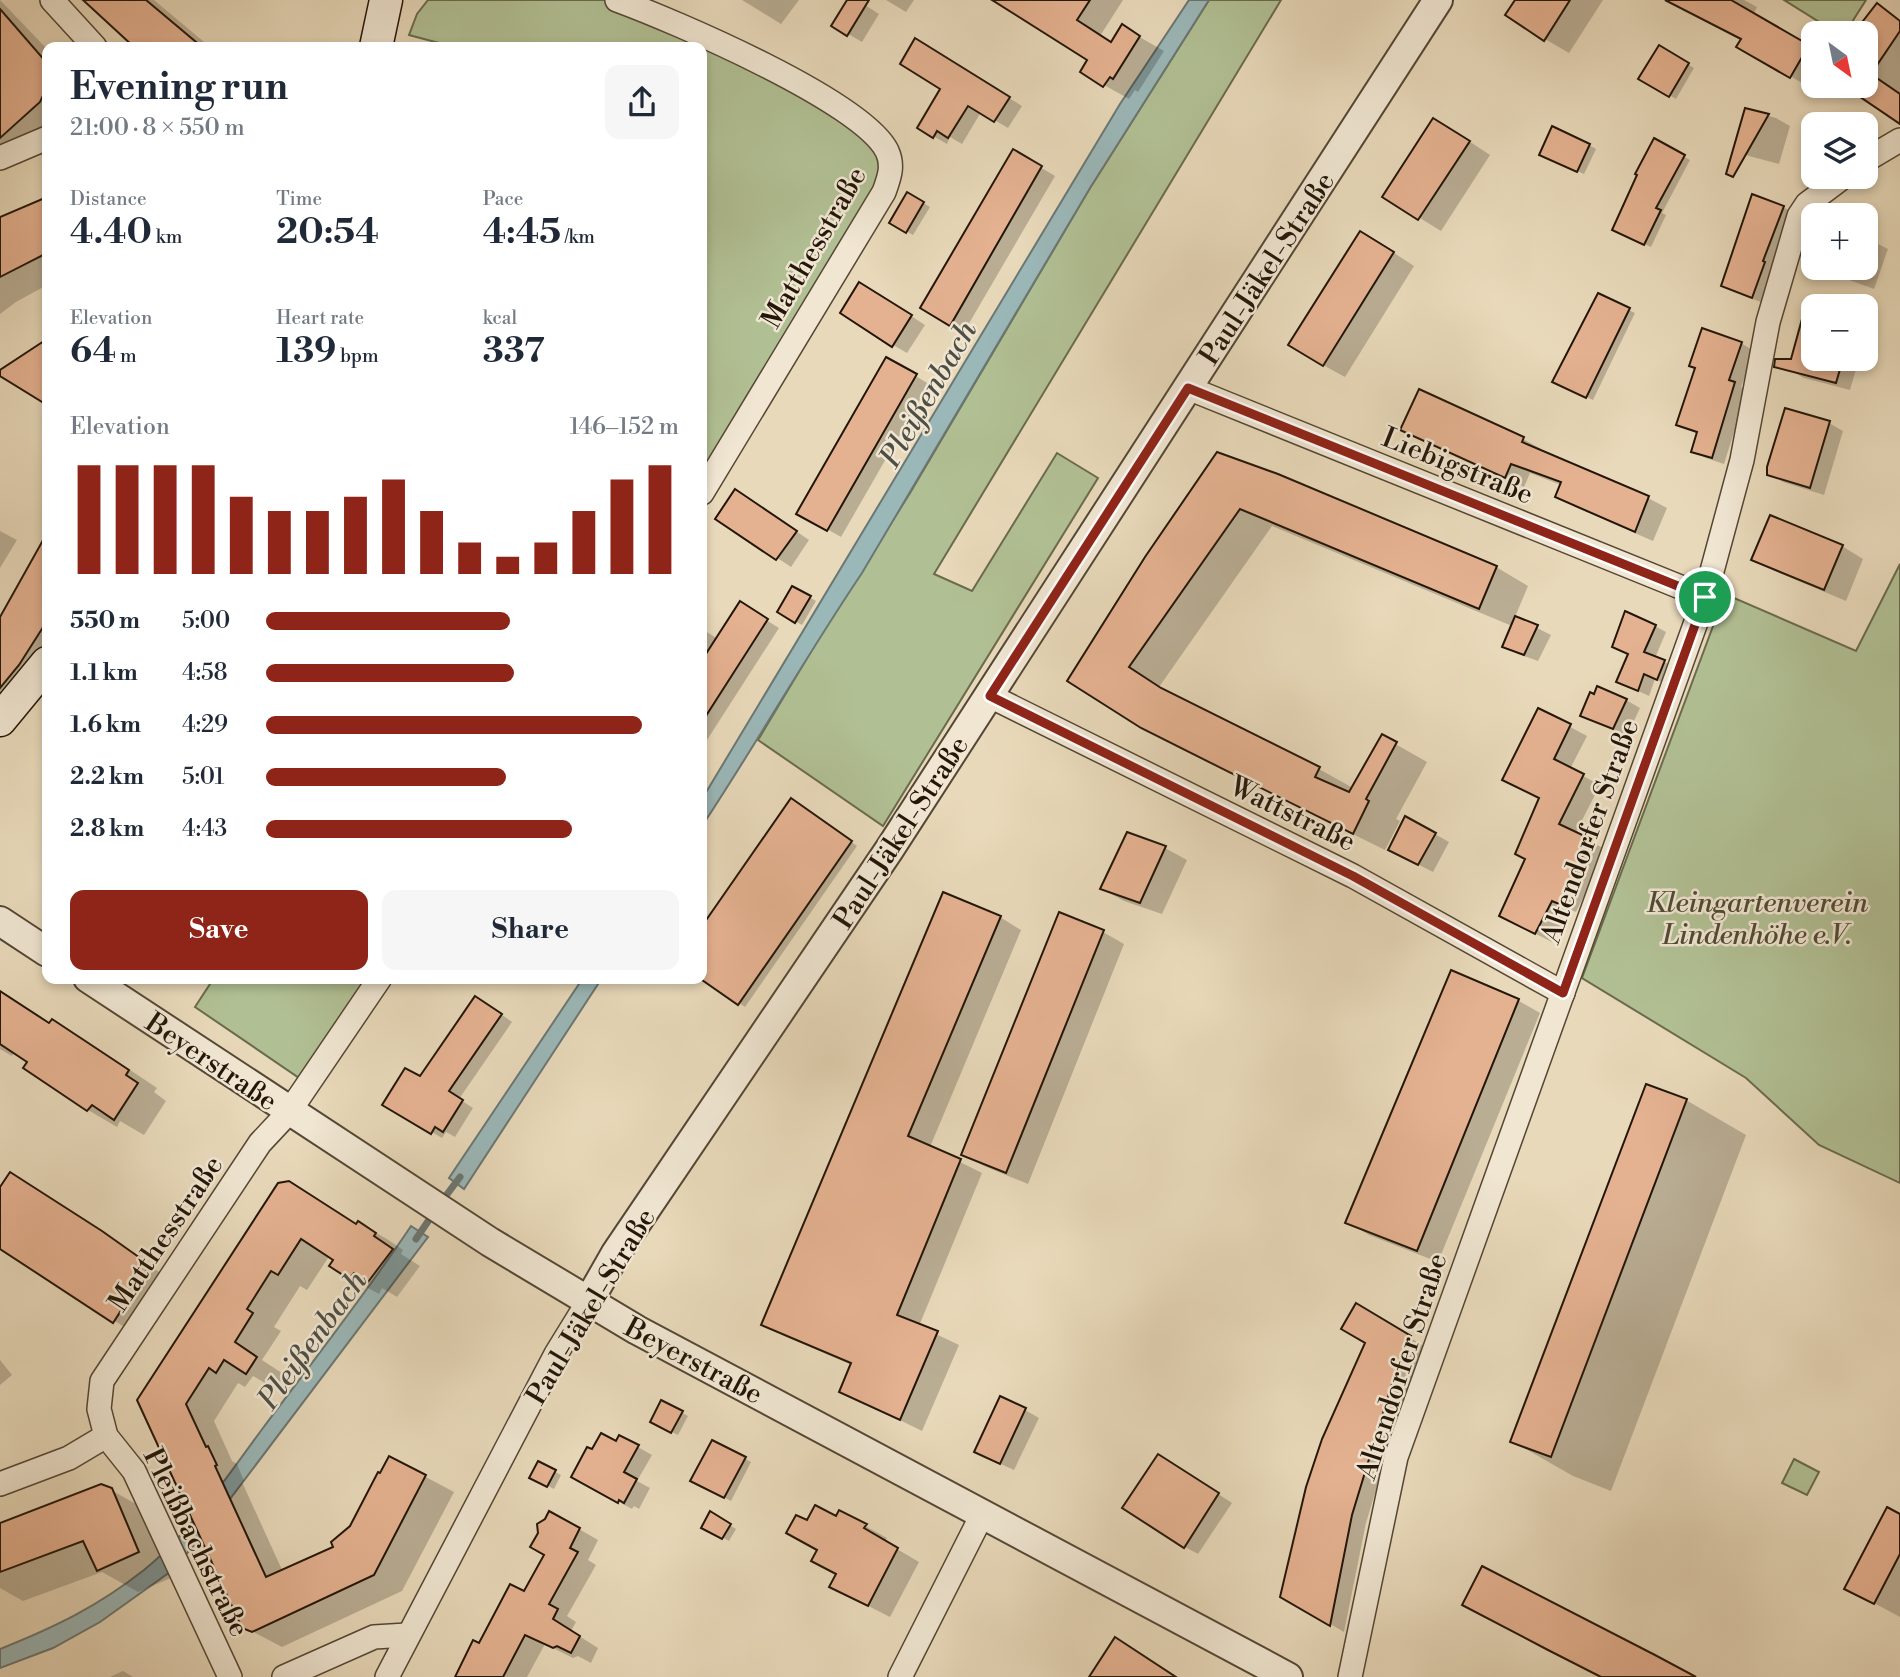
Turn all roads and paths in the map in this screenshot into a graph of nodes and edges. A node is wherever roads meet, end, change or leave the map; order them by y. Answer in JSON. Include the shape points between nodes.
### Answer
{"nodes":[{"id":1,"x":52,"y":0,"type":"edge"},
{"id":2,"x":386,"y":0,"type":"edge"},
{"id":3,"x":617,"y":0,"type":"edge"},
{"id":4,"x":1438,"y":0,"type":"edge"},
{"id":5,"x":90,"y":42,"type":"edge"},
{"id":6,"x":377,"y":42,"type":"edge"},
{"id":7,"x":42,"y":140,"type":"edge"},
{"id":8,"x":1900,"y":140,"type":"edge"},
{"id":9,"x":1878,"y":153,"type":"edge"},
{"id":10,"x":0,"y":158,"type":"edge"},
{"id":11,"x":1827,"y":189,"type":"edge"},
{"id":12,"x":1188,"y":388,"type":"junction"},
{"id":13,"x":707,"y":485,"type":"edge"},
{"id":14,"x":1705,"y":597,"type":"junction"},
{"id":15,"x":42,"y":669,"type":"edge"},
{"id":16,"x":990,"y":696,"type":"junction"},
{"id":17,"x":0,"y":720,"type":"edge"},
{"id":18,"x":0,"y":921,"type":"edge"},
{"id":19,"x":42,"y":949,"type":"edge"},
{"id":20,"x":97,"y":984,"type":"edge"},
{"id":21,"x":376,"y":984,"type":"edge"},
{"id":22,"x":1563,"y":993,"type":"junction"},
{"id":23,"x":289,"y":1112,"type":"junction"},
{"id":24,"x":588,"y":1301,"type":"junction"},
{"id":25,"x":106,"y":1436,"type":"junction"},
{"id":26,"x":0,"y":1484,"type":"edge"},
{"id":27,"x":983,"y":1513,"type":"junction"},
{"id":28,"x":407,"y":1635,"type":"junction"},
{"id":29,"x":230,"y":1677,"type":"edge"},
{"id":30,"x":284,"y":1677,"type":"edge"},
{"id":31,"x":387,"y":1677,"type":"edge"},
{"id":32,"x":900,"y":1677,"type":"edge"},
{"id":33,"x":1289,"y":1677,"type":"edge"},
{"id":34,"x":1350,"y":1677,"type":"edge"}],
"edges":[{"from":1,"to":5,"type":"street"},
{"from":2,"to":6,"type":"main road"},
{"from":3,"to":13,"type":"street","name":"Matthesstraße","via":[[756,61],[851,115],[881,143],[891,169],[884,192]]},
{"from":4,"to":12,"type":"street","name":"Paul-Jäkel-Straße"},
{"from":7,"to":10,"type":"street"},
{"from":8,"to":9,"type":"street"},
{"from":11,"to":14,"type":"street","name":"Altendorfer Straße","via":[[1799,216],[1769,322],[1742,460]]},
{"from":12,"to":14,"type":"street","name":"Liebigstraße"},
{"from":12,"to":16,"type":"street","name":"Paul-Jäkel-Straße"},
{"from":14,"to":22,"type":"street","name":"Altendorfer Straße"},
{"from":15,"to":17,"type":"main road"},
{"from":16,"to":22,"type":"street","name":"Wattstraße","via":[[1353,876]]},
{"from":16,"to":24,"type":"street","name":"Paul-Jäkel-Straße"},
{"from":18,"to":19,"type":"street"},
{"from":20,"to":23,"type":"street","name":"Beyerstraße"},
{"from":21,"to":23,"type":"street","name":"Matthesstraße"},
{"from":22,"to":34,"type":"street","name":"Altendorfer Straße","via":[[1396,1457]]},
{"from":23,"to":24,"type":"street","name":"Beyerstraße"},
{"from":23,"to":25,"type":"street","name":"Matthesstraße","via":[[260,1143],[102,1381],[99,1409]]},
{"from":24,"to":27,"type":"street","name":"Beyerstraße"},
{"from":24,"to":28,"type":"street","name":"Paul-Jäkel-Straße"},
{"from":25,"to":26,"type":"street","via":[[69,1458]]},
{"from":25,"to":29,"type":"street","name":"Pleißbachstraße","via":[[134,1471]]},
{"from":27,"to":32,"type":"street"},
{"from":27,"to":33,"type":"street","name":"Beyerstraße"},
{"from":28,"to":30,"type":"street","via":[[374,1637]]},
{"from":28,"to":31,"type":"street","name":"Paul-Jäkel-Straße"}]}
